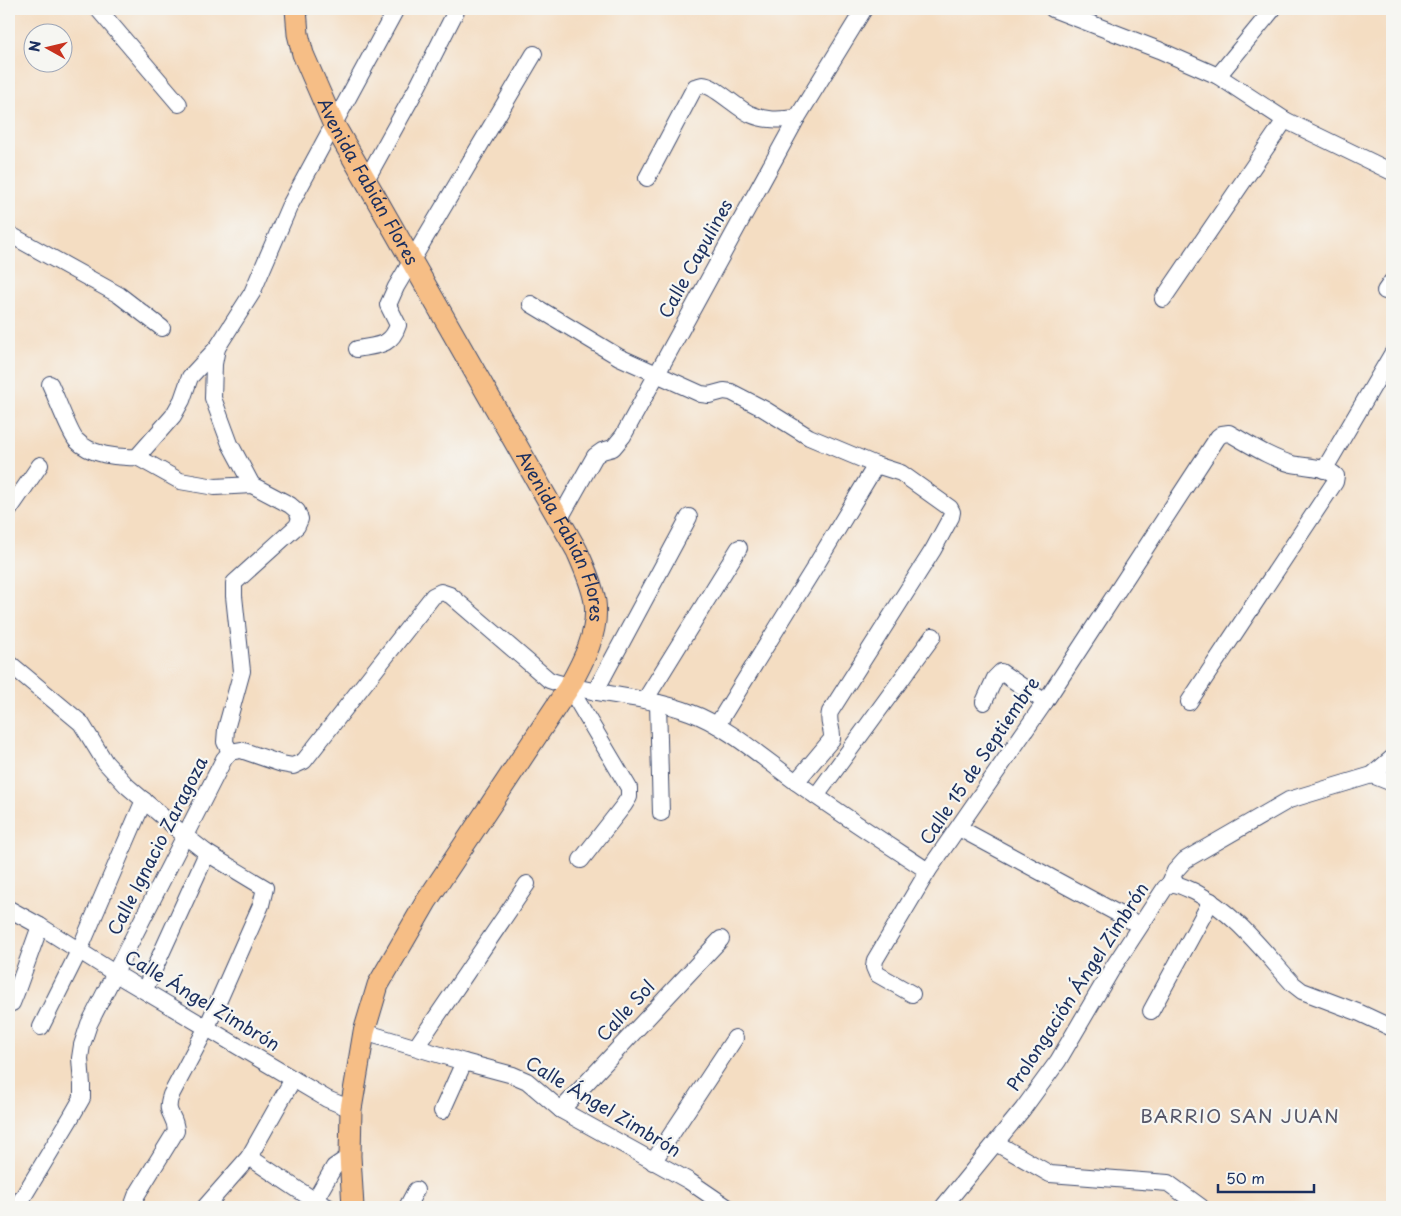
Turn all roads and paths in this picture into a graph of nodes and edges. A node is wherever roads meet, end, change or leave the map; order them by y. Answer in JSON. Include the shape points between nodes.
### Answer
{"nodes":[{"id":1,"x":98,"y":9,"type":"edge"},
{"id":2,"x":296,"y":9,"type":"edge"},
{"id":3,"x":396,"y":9,"type":"edge"},
{"id":4,"x":457,"y":9,"type":"edge"},
{"id":5,"x":864,"y":9,"type":"edge"},
{"id":6,"x":1053,"y":9,"type":"edge"},
{"id":7,"x":1273,"y":9,"type":"edge"},
{"id":8,"x":534,"y":54,"type":"dead end"},
{"id":9,"x":1218,"y":76,"type":"junction"},
{"id":10,"x":179,"y":104,"type":"dead end"},
{"id":11,"x":797,"y":118,"type":"junction"},
{"id":12,"x":1285,"y":120,"type":"junction"},
{"id":13,"x":333,"y":123,"type":"junction"},
{"id":14,"x":1392,"y":172,"type":"edge"},
{"id":15,"x":647,"y":178,"type":"dead end"},
{"id":16,"x":366,"y":180,"type":"junction"},
{"id":17,"x":9,"y":234,"type":"edge"},
{"id":18,"x":412,"y":261,"type":"junction"},
{"id":19,"x":1163,"y":299,"type":"dead end"},
{"id":20,"x":531,"y":304,"type":"dead end"},
{"id":21,"x":162,"y":328,"type":"dead end"},
{"id":22,"x":217,"y":348,"type":"junction"},
{"id":23,"x":357,"y":349,"type":"dead end"},
{"id":24,"x":1392,"y":354,"type":"edge"},
{"id":25,"x":656,"y":374,"type":"junction"},
{"id":26,"x":50,"y":384,"type":"dead end"},
{"id":27,"x":137,"y":457,"type":"junction"},
{"id":28,"x":40,"y":465,"type":"dead end"},
{"id":29,"x":876,"y":465,"type":"junction"},
{"id":30,"x":1330,"y":473,"type":"junction"},
{"id":31,"x":252,"y":485,"type":"junction"},
{"id":32,"x":9,"y":510,"type":"edge"},
{"id":33,"x":689,"y":517,"type":"dead end"},
{"id":34,"x":559,"y":520,"type":"junction"},
{"id":35,"x":739,"y":548,"type":"dead end"},
{"id":36,"x":933,"y":636,"type":"dead end"},
{"id":37,"x":9,"y":663,"type":"edge"},
{"id":38,"x":569,"y":687,"type":"junction"},
{"id":39,"x":595,"y":692,"type":"junction"},
{"id":40,"x":652,"y":702,"type":"junction"},
{"id":41,"x":984,"y":702,"type":"dead end"},
{"id":42,"x":1045,"y":702,"type":"junction"},
{"id":43,"x":1189,"y":702,"type":"dead end"},
{"id":44,"x":717,"y":725,"type":"junction"},
{"id":45,"x":230,"y":752,"type":"junction"},
{"id":46,"x":1392,"y":758,"type":"edge"},
{"id":47,"x":1372,"y":775,"type":"junction"},
{"id":48,"x":796,"y":782,"type":"junction"},
{"id":49,"x":1392,"y":783,"type":"edge"},
{"id":50,"x":816,"y":796,"type":"junction"},
{"id":51,"x":144,"y":800,"type":"junction"},
{"id":52,"x":662,"y":813,"type":"dead end"},
{"id":53,"x":959,"y":828,"type":"junction"},
{"id":54,"x":184,"y":836,"type":"junction"},
{"id":55,"x":207,"y":853,"type":"junction"},
{"id":56,"x":581,"y":860,"type":"dead end"},
{"id":57,"x":928,"y":871,"type":"junction"},
{"id":58,"x":1170,"y":883,"type":"junction"},
{"id":59,"x":527,"y":884,"type":"dead end"},
{"id":60,"x":1211,"y":901,"type":"junction"},
{"id":61,"x":9,"y":909,"type":"edge"},
{"id":62,"x":1140,"y":925,"type":"junction"},
{"id":63,"x":40,"y":926,"type":"junction"},
{"id":64,"x":721,"y":939,"type":"dead end"},
{"id":65,"x":79,"y":951,"type":"junction"},
{"id":66,"x":116,"y":974,"type":"junction"},
{"id":67,"x":145,"y":989,"type":"junction"},
{"id":68,"x":912,"y":994,"type":"dead end"},
{"id":69,"x":9,"y":1004,"type":"edge"},
{"id":70,"x":1151,"y":1012,"type":"dead end"},
{"id":71,"x":41,"y":1027,"type":"dead end"},
{"id":72,"x":207,"y":1027,"type":"junction"},
{"id":73,"x":1392,"y":1028,"type":"edge"},
{"id":74,"x":364,"y":1032,"type":"junction"},
{"id":75,"x":735,"y":1038,"type":"dead end"},
{"id":76,"x":416,"y":1047,"type":"junction"},
{"id":77,"x":464,"y":1062,"type":"junction"},
{"id":78,"x":294,"y":1079,"type":"junction"},
{"id":79,"x":351,"y":1109,"type":"junction"},
{"id":80,"x":562,"y":1110,"type":"junction"},
{"id":81,"x":442,"y":1111,"type":"dead end"},
{"id":82,"x":996,"y":1143,"type":"junction"},
{"id":83,"x":350,"y":1156,"type":"junction"},
{"id":84,"x":249,"y":1157,"type":"junction"},
{"id":85,"x":653,"y":1162,"type":"junction"},
{"id":86,"x":416,"y":1190,"type":"dead end"},
{"id":87,"x":318,"y":1205,"type":"edge"},
{"id":88,"x":950,"y":1205,"type":"edge"},
{"id":89,"x":17,"y":1207,"type":"edge"},
{"id":90,"x":132,"y":1207,"type":"edge"},
{"id":91,"x":205,"y":1207,"type":"edge"},
{"id":92,"x":353,"y":1207,"type":"edge"},
{"id":93,"x":407,"y":1207,"type":"edge"},
{"id":94,"x":727,"y":1207,"type":"edge"},
{"id":95,"x":1202,"y":1207,"type":"edge"}],
"edges":[{"from":1,"to":10,"type":"street"},
{"from":2,"to":13,"type":"main road","name":"Avenida Fabián Flores","via":[[303,54]]},
{"from":3,"to":13,"type":"street"},
{"from":4,"to":16,"type":"street"},
{"from":5,"to":11,"type":"street","name":"Calle Capulines"},
{"from":6,"to":9,"type":"street"},
{"from":7,"to":9,"type":"street"},
{"from":8,"to":18,"type":"street"},
{"from":9,"to":12,"type":"street"},
{"from":11,"to":15,"type":"street","via":[[767,120],[750,114],[702,85],[695,88]]},
{"from":11,"to":25,"type":"street","name":"Calle Capulines"},
{"from":12,"to":14,"type":"street"},
{"from":12,"to":19,"type":"street"},
{"from":13,"to":16,"type":"main road","name":"Avenida Fabián Flores"},
{"from":13,"to":22,"type":"street","via":[[289,207],[252,293]]},
{"from":16,"to":18,"type":"main road","name":"Avenida Fabián Flores"},
{"from":17,"to":21,"type":"street","via":[[119,295]]},
{"from":18,"to":23,"type":"street","via":[[388,304],[398,325],[395,336],[388,343]]},
{"from":18,"to":34,"type":"main road","name":"Avenida Fabián Flores"},
{"from":20,"to":25,"type":"street","via":[[619,357]]},
{"from":22,"to":27,"type":"street","via":[[190,376],[173,416]]},
{"from":22,"to":31,"type":"street","via":[[213,398],[230,444]]},
{"from":24,"to":30,"type":"street"},
{"from":25,"to":29,"type":"street","via":[[701,394],[731,392],[809,437]]},
{"from":25,"to":34,"type":"street","name":"Calle Capulines","via":[[623,436],[614,448],[595,456]]},
{"from":26,"to":27,"type":"street","via":[[75,439],[92,450],[119,457]]},
{"from":27,"to":31,"type":"street","via":[[180,481],[215,487]]},
{"from":28,"to":32,"type":"street"},
{"from":29,"to":44,"type":"street"},
{"from":29,"to":48,"type":"street","via":[[901,473],[950,508],[951,517],[830,712],[828,719],[832,739]]},
{"from":30,"to":42,"type":"street","name":"Calle 15 de Septiembre","via":[[1288,463],[1229,433],[1218,437]]},
{"from":30,"to":43,"type":"street","via":[[1335,482]]},
{"from":31,"to":45,"type":"street","name":"Calle Ignacio Zaragoza","via":[[290,505],[300,519],[297,526],[234,583],[242,671],[226,729],[225,742]]},
{"from":33,"to":39,"type":"street"},
{"from":34,"to":38,"type":"main road","name":"Avenida Fabián Flores","via":[[577,551],[595,604],[587,654]]},
{"from":35,"to":40,"type":"street"},
{"from":36,"to":50,"type":"street"},
{"from":37,"to":51,"type":"street","via":[[81,723],[105,762]]},
{"from":38,"to":39,"type":"street","name":"Calle 15 de Septiembre"},
{"from":38,"to":45,"type":"street","name":"Calle 15 de Septiembre","via":[[549,680],[450,595],[441,592],[433,596],[304,761],[293,766],[242,750]]},
{"from":38,"to":56,"type":"street","via":[[629,788],[629,797],[624,805]]},
{"from":38,"to":74,"type":"main road","name":"Avenida Fabián Flores","via":[[426,902],[378,985]]},
{"from":39,"to":40,"type":"street","name":"Calle 15 de Septiembre"},
{"from":40,"to":44,"type":"street","name":"Calle 15 de Septiembre","via":[[690,712]]},
{"from":40,"to":52,"type":"street"},
{"from":41,"to":42,"type":"street","via":[[995,678],[1002,672]]},
{"from":42,"to":53,"type":"street","name":"Calle 15 de Septiembre"},
{"from":44,"to":48,"type":"street","name":"Calle 15 de Septiembre"},
{"from":45,"to":54,"type":"street","name":"Calle Ignacio Zaragoza"},
{"from":46,"to":47,"type":"street"},
{"from":47,"to":49,"type":"street"},
{"from":47,"to":58,"type":"street","via":[[1289,800],[1186,860],[1175,871]]},
{"from":48,"to":50,"type":"street","name":"Calle 15 de Septiembre"},
{"from":50,"to":57,"type":"street","name":"Calle 15 de Septiembre"},
{"from":51,"to":54,"type":"street"},
{"from":51,"to":65,"type":"street"},
{"from":53,"to":57,"type":"street","name":"Calle 15 de Septiembre"},
{"from":53,"to":62,"type":"street"},
{"from":54,"to":55,"type":"street"},
{"from":54,"to":66,"type":"street","name":"Calle Ignacio Zaragoza"},
{"from":55,"to":67,"type":"street"},
{"from":55,"to":72,"type":"street","via":[[265,888],[261,905]]},
{"from":57,"to":68,"type":"street","via":[[875,960],[877,974]]},
{"from":58,"to":60,"type":"street","name":"Prolongación Ángel Zimbrón"},
{"from":58,"to":62,"type":"street","name":"Prolongación Ángel Zimbrón"},
{"from":59,"to":76,"type":"street"},
{"from":60,"to":70,"type":"street"},
{"from":60,"to":73,"type":"street","name":"Prolongación Ángel Zimbrón","via":[[1241,926],[1302,991]]},
{"from":61,"to":63,"type":"street","name":"Calle Ángel Zimbrón"},
{"from":62,"to":82,"type":"street","name":"Prolongación Ángel Zimbrón","via":[[1058,1061]]},
{"from":63,"to":65,"type":"street","name":"Calle Ángel Zimbrón"},
{"from":63,"to":69,"type":"street"},
{"from":64,"to":80,"type":"street","name":"Calle Sol"},
{"from":65,"to":66,"type":"street","name":"Calle Ángel Zimbrón"},
{"from":65,"to":71,"type":"street"},
{"from":66,"to":67,"type":"street","name":"Calle Ángel Zimbrón"},
{"from":66,"to":89,"type":"street","name":"Calle Ignacio Zaragoza","via":[[89,1024],[82,1045],[82,1098]]},
{"from":67,"to":72,"type":"street","name":"Calle Ángel Zimbrón"},
{"from":72,"to":78,"type":"street","name":"Calle Ángel Zimbrón"},
{"from":72,"to":90,"type":"street","via":[[167,1106],[176,1131]]},
{"from":74,"to":76,"type":"street","name":"Calle Ángel Zimbrón"},
{"from":74,"to":79,"type":"main road","name":"Avenida Fabián Flores"},
{"from":75,"to":85,"type":"street"},
{"from":76,"to":77,"type":"street","name":"Calle Ángel Zimbrón"},
{"from":77,"to":80,"type":"street","name":"Calle Ángel Zimbrón","via":[[527,1081]]},
{"from":77,"to":81,"type":"street"},
{"from":78,"to":79,"type":"street","name":"Calle Ángel Zimbrón"},
{"from":78,"to":84,"type":"street"},
{"from":79,"to":83,"type":"main road","name":"Avenida Fabián Flores"},
{"from":80,"to":85,"type":"street","name":"Calle Ángel Zimbrón"},
{"from":82,"to":88,"type":"street","name":"Prolongación Ángel Zimbrón"},
{"from":82,"to":95,"type":"street","via":[[1050,1174],[1168,1184]]},
{"from":83,"to":87,"type":"street","via":[[334,1167]]},
{"from":83,"to":92,"type":"main road","name":"Avenida Fabián Flores"},
{"from":84,"to":87,"type":"street"},
{"from":84,"to":91,"type":"street"},
{"from":85,"to":94,"type":"street","name":"Calle Ángel Zimbrón"},
{"from":86,"to":93,"type":"street"}]}
